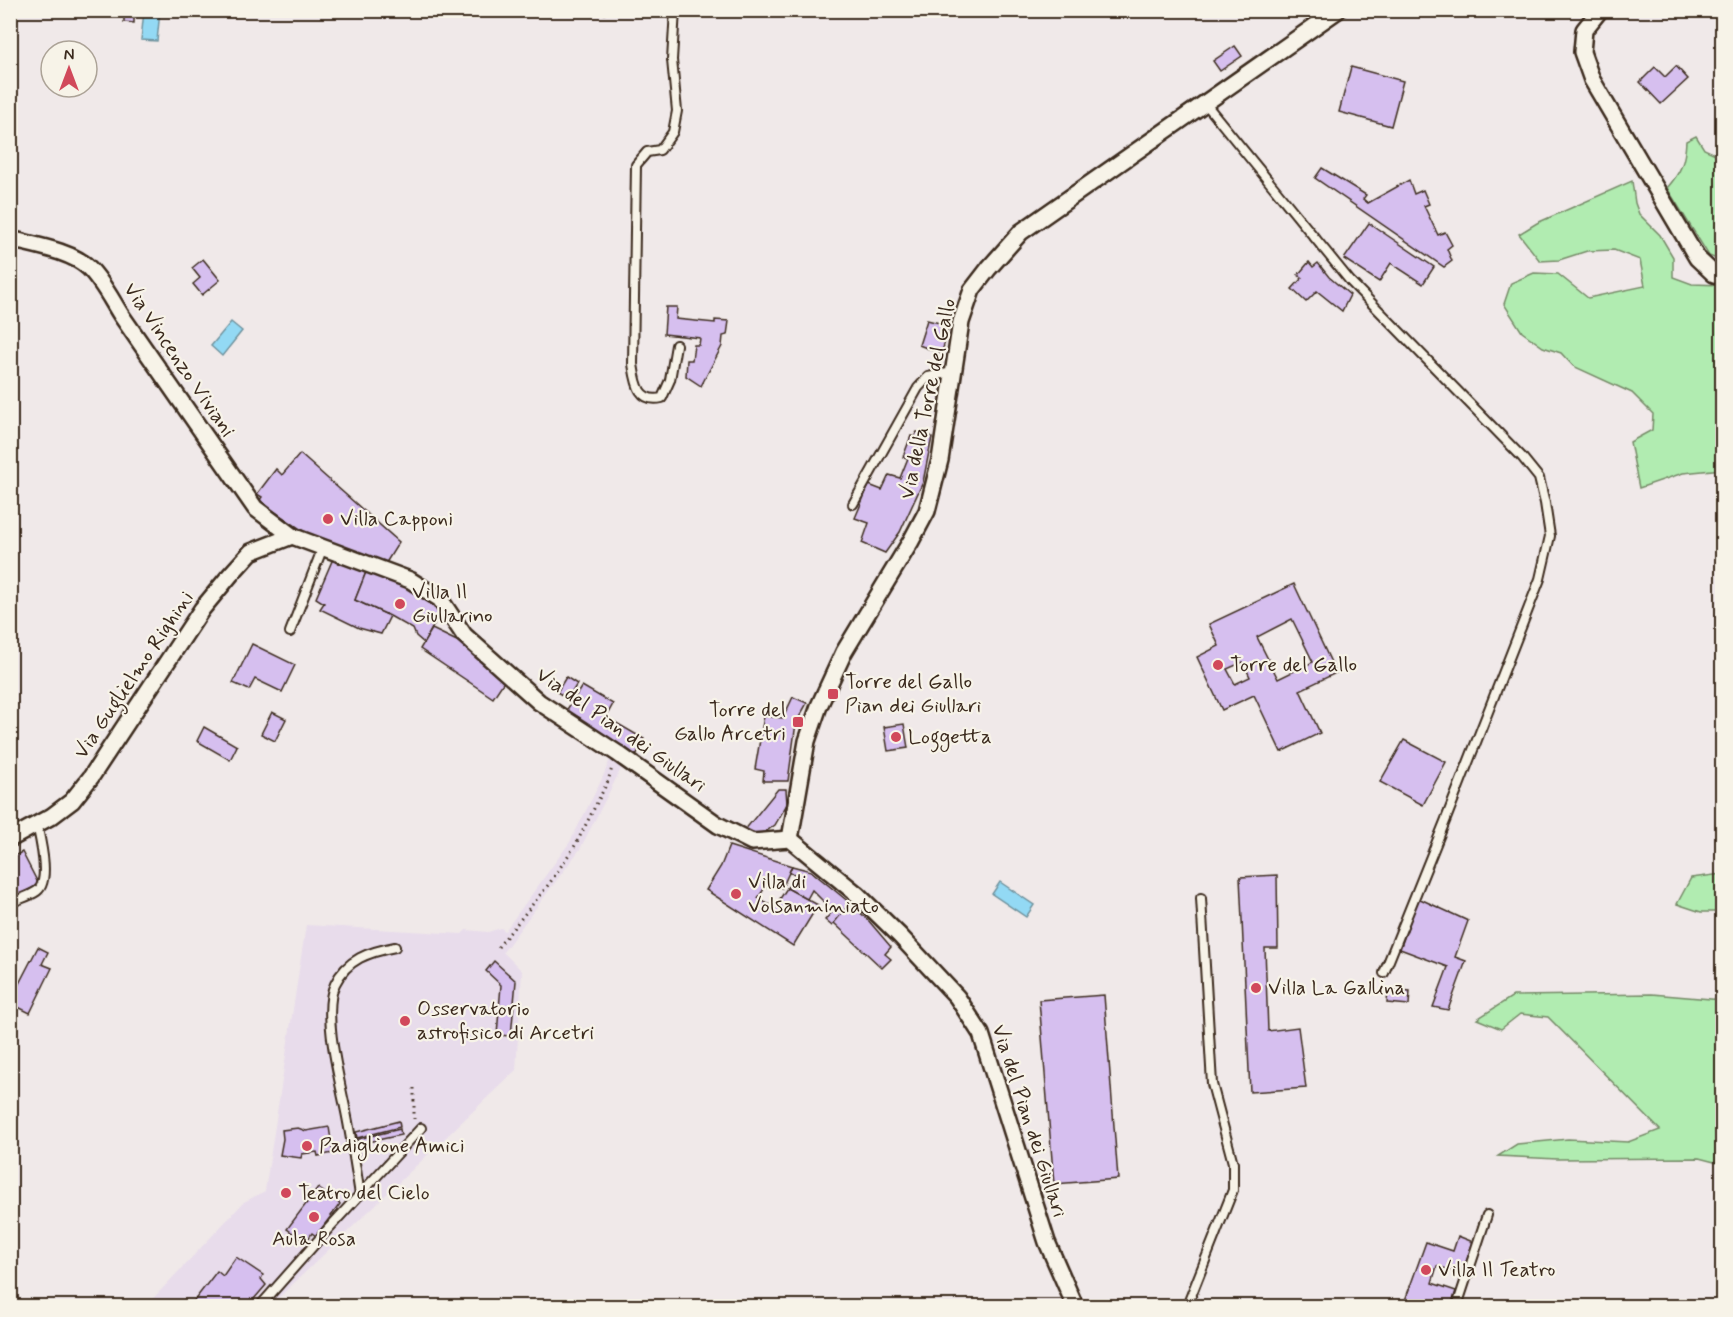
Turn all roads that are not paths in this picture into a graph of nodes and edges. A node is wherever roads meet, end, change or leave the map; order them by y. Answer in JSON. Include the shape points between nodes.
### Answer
{"nodes":[{"id":1,"x":675,"y":10,"type":"edge"},
{"id":2,"x":1338,"y":10,"type":"edge"},
{"id":3,"x":1600,"y":10,"type":"edge"},
{"id":4,"x":1205,"y":103,"type":"junction"},
{"id":5,"x":10,"y":239,"type":"edge"},
{"id":6,"x":1722,"y":276,"type":"edge"},
{"id":7,"x":676,"y":345,"type":"dead end"},
{"id":8,"x":953,"y":372,"type":"junction"},
{"id":9,"x":853,"y":504,"type":"dead end"},
{"id":10,"x":291,"y":536,"type":"junction"},
{"id":11,"x":323,"y":547,"type":"junction"},
{"id":12,"x":290,"y":632,"type":"dead end"},
{"id":13,"x":38,"y":824,"type":"junction"},
{"id":14,"x":10,"y":839,"type":"edge"},
{"id":15,"x":790,"y":839,"type":"junction"},
{"id":16,"x":1201,"y":898,"type":"dead end"},
{"id":17,"x":10,"y":903,"type":"edge"},
{"id":18,"x":395,"y":947,"type":"dead end"},
{"id":19,"x":1383,"y":973,"type":"dead end"},
{"id":20,"x":421,"y":1128,"type":"dead end"},
{"id":21,"x":360,"y":1195,"type":"junction"},
{"id":22,"x":1487,"y":1215,"type":"dead end"},
{"id":23,"x":260,"y":1306,"type":"edge"},
{"id":24,"x":1075,"y":1306,"type":"edge"},
{"id":25,"x":1187,"y":1306,"type":"edge"},
{"id":26,"x":1457,"y":1306,"type":"edge"}],
"edges":[{"from":1,"to":7,"type":"lane","via":[[672,60],[677,111],[673,132],[660,150],[647,152],[636,165],[633,364],[637,385],[648,398],[662,398],[666,391]]},
{"from":2,"to":4,"type":"street","name":"Via della Torre del Gallo"},
{"from":3,"to":6,"type":"street","via":[[1584,30],[1582,52],[1592,80],[1697,258],[1714,274]]},
{"from":4,"to":8,"type":"street","name":"Via della Torre del Gallo","via":[[1021,232],[972,290],[961,322]]},
{"from":4,"to":19,"type":"lane","via":[[1350,281],[1522,457],[1539,478],[1545,503],[1550,536],[1540,579]]},
{"from":5,"to":10,"type":"street","name":"Via Vincenzo Viviani","via":[[72,257],[87,266],[255,508]]},
{"from":8,"to":9,"type":"lane","via":[[928,377],[918,388]]},
{"from":8,"to":15,"type":"street","name":"Via della Torre del Gallo","via":[[940,460],[927,511],[844,652],[819,706],[807,741]]},
{"from":10,"to":11,"type":"street","name":"Via del Pian dei Giullari"},
{"from":10,"to":13,"type":"street","name":"Via Guglielmo Righini","via":[[251,552],[231,574],[202,609],[91,777],[72,801]]},
{"from":11,"to":12,"type":"lane"},
{"from":11,"to":15,"type":"street","name":"Via del Pian dei Giullari","via":[[410,580],[440,599],[464,635],[539,702],[718,825],[752,842]]},
{"from":13,"to":14,"type":"street","name":"Via Guglielmo Righini"},
{"from":13,"to":17,"type":"lane","via":[[43,884],[39,890]]},
{"from":15,"to":24,"type":"street","name":"Via del Pian dei Giullari","via":[[900,936],[957,997],[981,1034],[1047,1242]]},
{"from":16,"to":25,"type":"lane","via":[[1212,1084],[1233,1163],[1233,1190]]},
{"from":18,"to":21,"type":"lane","via":[[355,959],[334,985],[330,1002]]},
{"from":20,"to":21,"type":"lane"},
{"from":21,"to":23,"type":"lane"},
{"from":22,"to":26,"type":"lane"}]}
